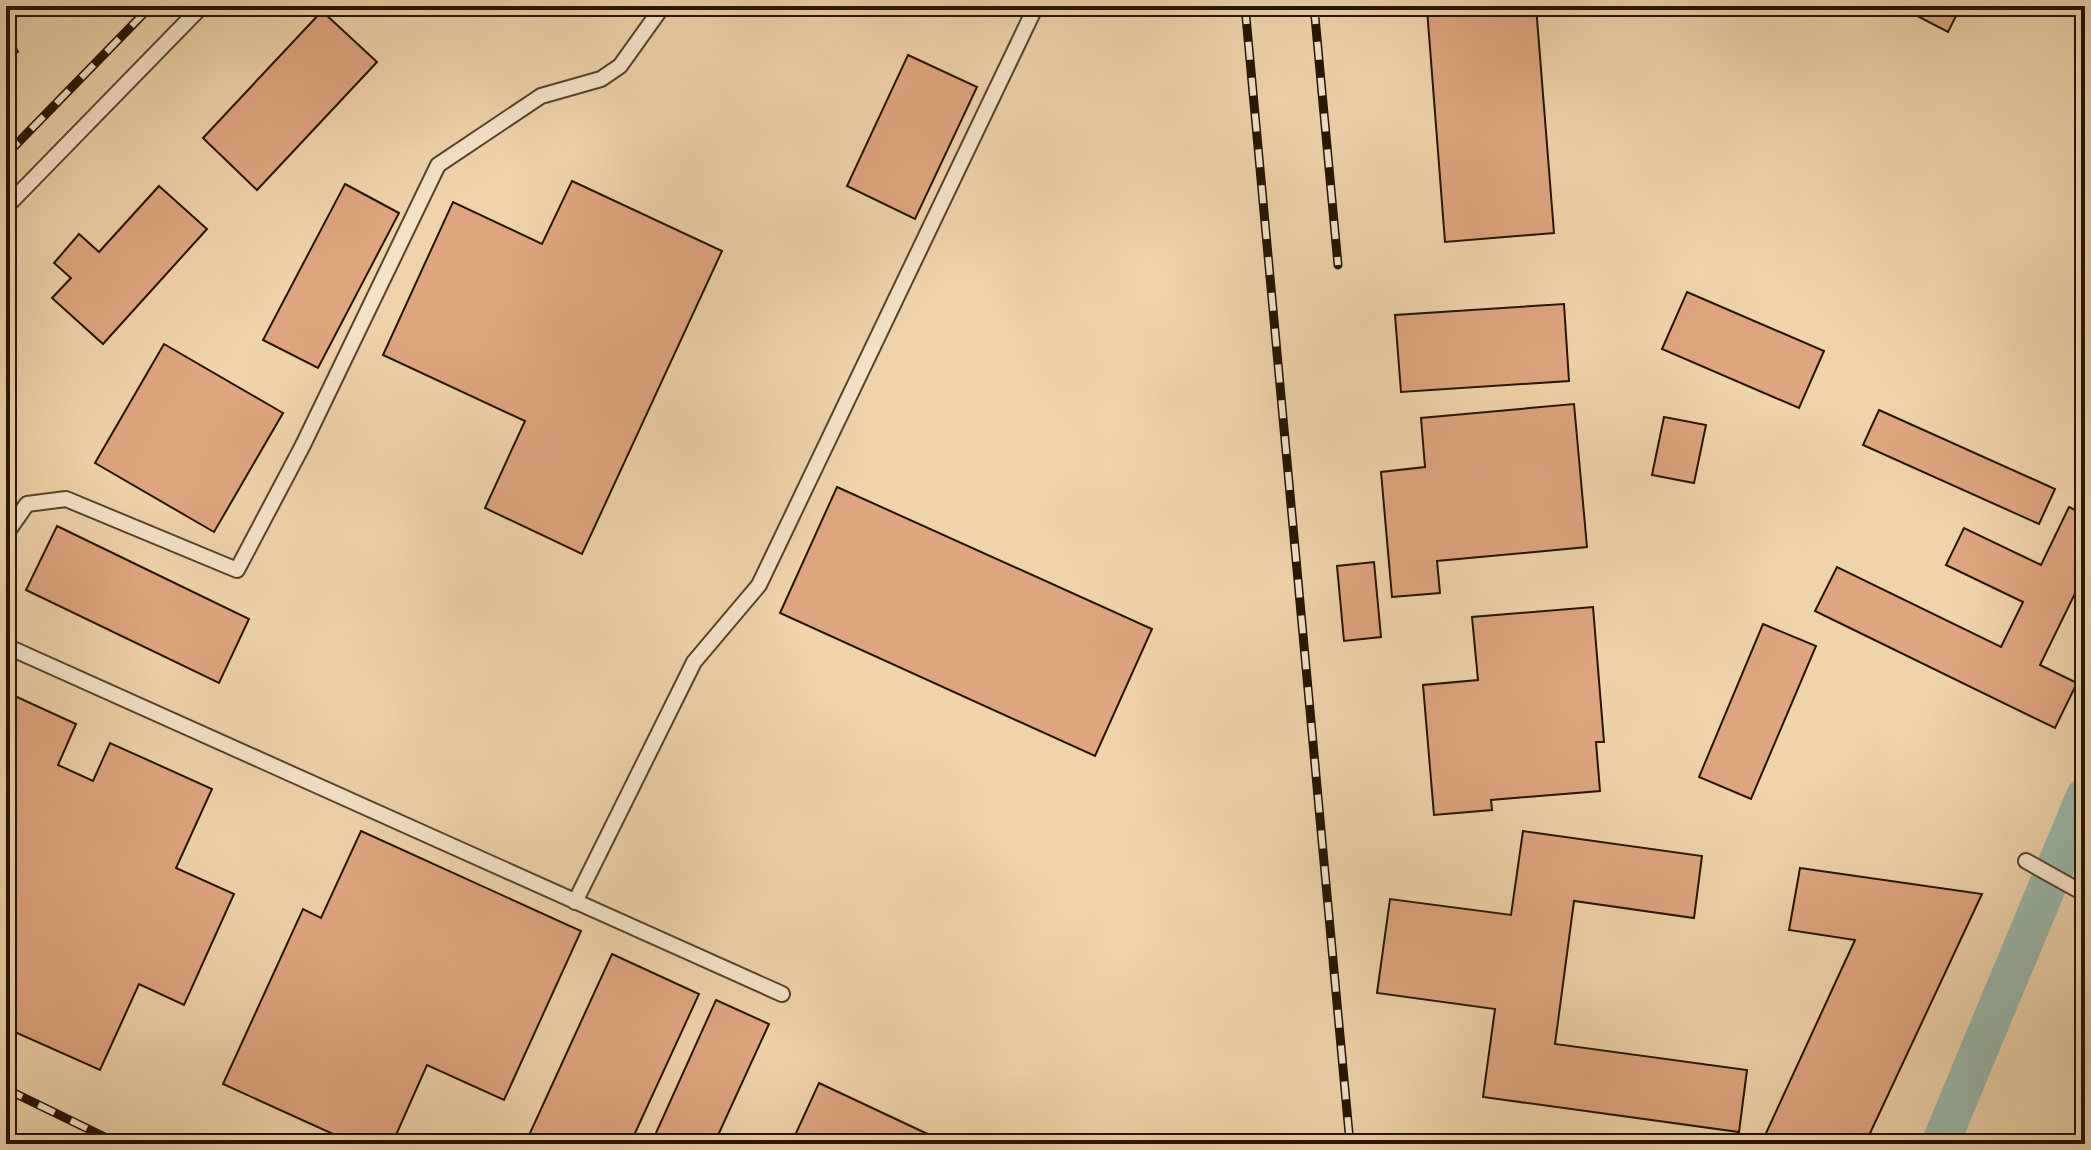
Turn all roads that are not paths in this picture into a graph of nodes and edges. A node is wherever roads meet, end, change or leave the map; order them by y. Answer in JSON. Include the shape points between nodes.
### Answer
{"nodes":[{"id":1,"x":202,"y":6,"type":"edge"},
{"id":2,"x":663,"y":6,"type":"edge"},
{"id":3,"x":1036,"y":6,"type":"edge"},
{"id":4,"x":6,"y":207,"type":"edge"},
{"id":5,"x":6,"y":534,"type":"edge"},
{"id":6,"x":6,"y":646,"type":"edge"},
{"id":7,"x":2026,"y":861,"type":"dead end"},
{"id":8,"x":2085,"y":894,"type":"edge"},
{"id":9,"x":575,"y":902,"type":"junction"},
{"id":10,"x":782,"y":994,"type":"dead end"}],
"edges":[{"from":1,"to":4,"type":"lane"},
{"from":2,"to":5,"type":"lane","via":[[620,66],[601,79],[541,96],[438,165],[237,570],[66,499],[27,504]]},
{"from":3,"to":9,"type":"lane","via":[[759,585],[694,662]]},
{"from":6,"to":9,"type":"lane"},
{"from":7,"to":8,"type":"lane"},
{"from":9,"to":10,"type":"lane"}]}
